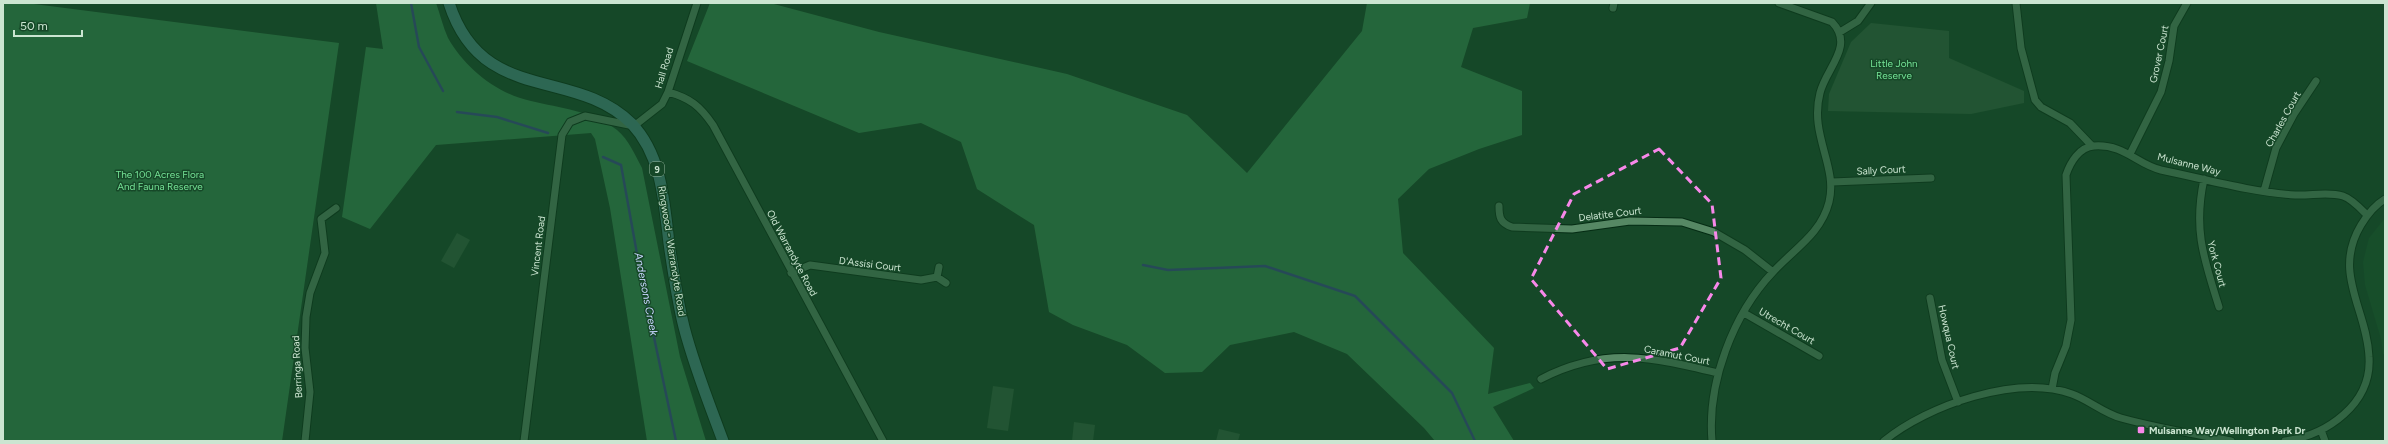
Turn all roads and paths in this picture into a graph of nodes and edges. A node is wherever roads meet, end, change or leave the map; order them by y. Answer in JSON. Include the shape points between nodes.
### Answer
{"nodes":[{"id":1,"x":449,"y":3,"type":"edge"},
{"id":2,"x":697,"y":3,"type":"edge"},
{"id":3,"x":1779,"y":3,"type":"edge"},
{"id":4,"x":1871,"y":3,"type":"edge"},
{"id":5,"x":2016,"y":3,"type":"edge"},
{"id":6,"x":2187,"y":3,"type":"edge"},
{"id":7,"x":1840,"y":32,"type":"junction"},
{"id":8,"x":2316,"y":81,"type":"dead end"},
{"id":9,"x":668,"y":92,"type":"junction"},
{"id":10,"x":634,"y":126,"type":"junction"},
{"id":11,"x":2092,"y":146,"type":"junction"},
{"id":12,"x":2130,"y":154,"type":"junction"},
{"id":13,"x":1931,"y":178,"type":"dead end"},
{"id":14,"x":2204,"y":179,"type":"junction"},
{"id":15,"x":1832,"y":182,"type":"junction"},
{"id":16,"x":2264,"y":191,"type":"junction"},
{"id":17,"x":2385,"y":198,"type":"edge"},
{"id":18,"x":1499,"y":206,"type":"dead end"},
{"id":19,"x":336,"y":208,"type":"dead end"},
{"id":20,"x":2367,"y":214,"type":"junction"},
{"id":21,"x":939,"y":267,"type":"dead end"},
{"id":22,"x":1773,"y":272,"type":"junction"},
{"id":23,"x":791,"y":273,"type":"junction"},
{"id":24,"x":938,"y":277,"type":"junction"},
{"id":25,"x":946,"y":283,"type":"dead end"},
{"id":26,"x":1930,"y":298,"type":"dead end"},
{"id":27,"x":2219,"y":307,"type":"dead end"},
{"id":28,"x":1744,"y":313,"type":"junction"},
{"id":29,"x":1820,"y":356,"type":"dead end"},
{"id":30,"x":1718,"y":373,"type":"junction"},
{"id":31,"x":1541,"y":379,"type":"dead end"},
{"id":32,"x":2052,"y":389,"type":"junction"},
{"id":33,"x":1958,"y":402,"type":"junction"},
{"id":34,"x":2320,"y":430,"type":"junction"},
{"id":35,"x":308,"y":441,"type":"edge"},
{"id":36,"x":524,"y":441,"type":"edge"},
{"id":37,"x":723,"y":441,"type":"edge"},
{"id":38,"x":883,"y":441,"type":"edge"},
{"id":39,"x":1712,"y":441,"type":"edge"},
{"id":40,"x":1884,"y":441,"type":"edge"},
{"id":41,"x":2230,"y":441,"type":"edge"},
{"id":42,"x":2285,"y":441,"type":"edge"},
{"id":43,"x":2325,"y":441,"type":"edge"}],
"edges":[{"from":1,"to":10,"type":"main road","name":"Ringwood - Warrandyte Road","number":"9","via":[[454,18],[470,42],[497,67],[516,76],[606,104]]},
{"from":2,"to":9,"type":"street","name":"Hall Road"},
{"from":3,"to":7,"type":"street","via":[[1825,18]]},
{"from":4,"to":7,"type":"street","via":[[1858,21]]},
{"from":5,"to":11,"type":"street","via":[[2021,48],[2034,100],[2041,107],[2070,123]]},
{"from":6,"to":12,"type":"street","name":"Grover Court","via":[[2174,26],[2161,92]]},
{"from":7,"to":15,"type":"street","via":[[1840,49],[1820,92],[1816,113],[1818,133]]},
{"from":8,"to":16,"type":"street","name":"Charles Court","via":[[2276,148]]},
{"from":9,"to":10,"type":"street","name":"Hall Road","via":[[662,104]]},
{"from":9,"to":23,"type":"street","name":"Old Warrandyte Road","via":[[694,102],[706,114]]},
{"from":10,"to":36,"type":"street","name":"Vincent Road","via":[[585,116],[570,122],[562,135]]},
{"from":10,"to":37,"type":"main road","name":"Ringwood - Warrandyte Road","number":"9","via":[[655,163],[661,183],[676,290],[684,326],[691,354]]},
{"from":11,"to":12,"type":"street","name":"Mulsanne Way","via":[[2105,146]]},
{"from":11,"to":32,"type":"street","via":[[2075,159],[2066,175],[2071,320],[2066,346],[2055,373]]},
{"from":12,"to":14,"type":"street","name":"Mulsanne Way","via":[[2157,169]]},
{"from":13,"to":15,"type":"street","name":"Sally Court"},
{"from":14,"to":16,"type":"street","name":"Mulsanne Way"},
{"from":14,"to":27,"type":"street","name":"York Court","via":[[2198,204],[2199,229],[2202,250]]},
{"from":15,"to":22,"type":"street","via":[[1829,203],[1820,223],[1800,248]]},
{"from":16,"to":20,"type":"street","name":"Mulsanne Way","via":[[2344,196]]},
{"from":17,"to":20,"type":"street"},
{"from":18,"to":22,"type":"street","name":"Delatite Court","via":[[1504,224],[1512,227],[1572,229],[1636,220],[1682,222],[1714,232],[1745,250]]},
{"from":19,"to":35,"type":"street","name":"Berringa Road","via":[[321,219],[325,253],[310,293],[306,317],[304,348],[310,392]]},
{"from":20,"to":34,"type":"street","via":[[2350,251],[2348,268],[2350,284],[2367,338],[2369,358],[2366,378],[2353,406],[2341,418]]},
{"from":21,"to":24,"type":"street"},
{"from":22,"to":28,"type":"street"},
{"from":23,"to":24,"type":"street","name":"D'Assisi Court","via":[[810,265],[921,280]]},
{"from":23,"to":38,"type":"street","name":"Old Warrandyte Road"},
{"from":24,"to":25,"type":"street"},
{"from":26,"to":33,"type":"street","name":"Howqua Court","via":[[1942,360]]},
{"from":28,"to":29,"type":"street","name":"Utrecht Court"},
{"from":28,"to":30,"type":"street"},
{"from":30,"to":31,"type":"street","name":"Caramut Court","via":[[1650,358],[1623,356],[1561,369]]},
{"from":30,"to":39,"type":"street","via":[[1711,428]]},
{"from":32,"to":33,"type":"street","via":[[2032,387],[2002,390]]},
{"from":32,"to":41,"type":"street","via":[[2072,394],[2120,418]]},
{"from":33,"to":40,"type":"street","via":[[1922,418]]},
{"from":34,"to":42,"type":"street"},
{"from":34,"to":43,"type":"street"}]}
